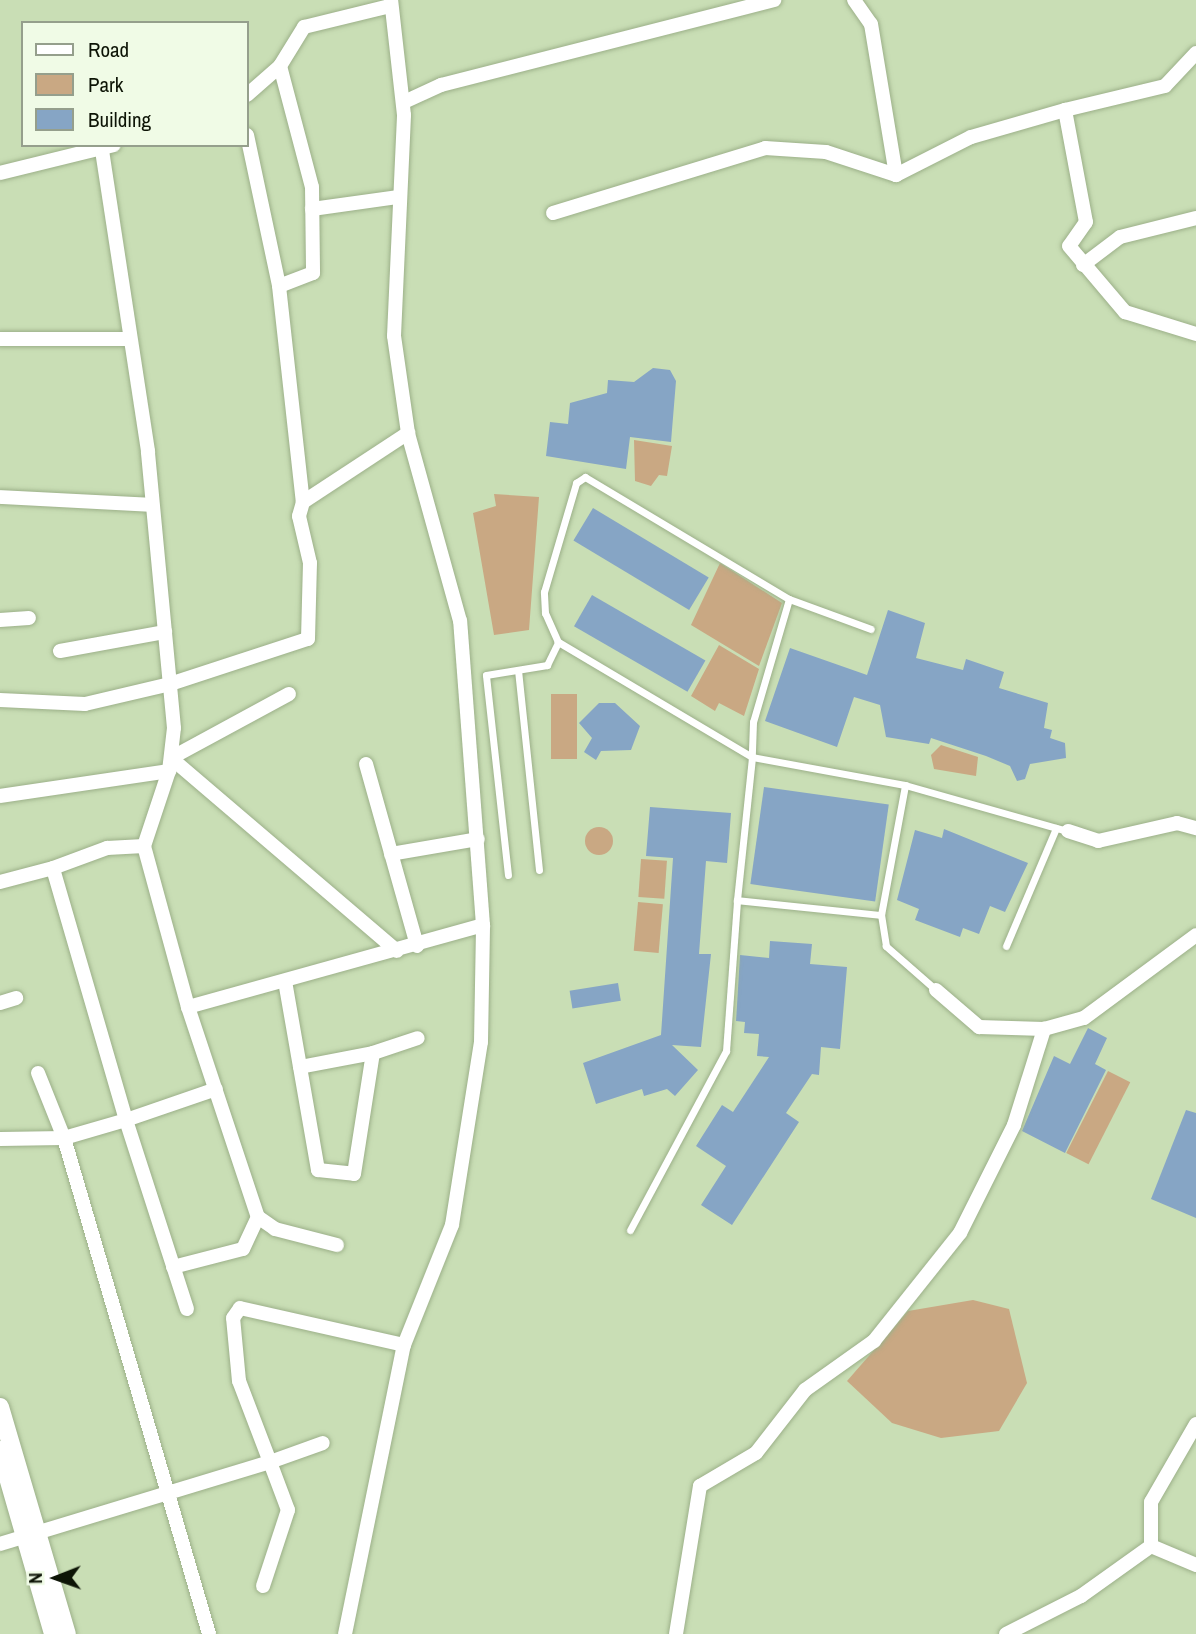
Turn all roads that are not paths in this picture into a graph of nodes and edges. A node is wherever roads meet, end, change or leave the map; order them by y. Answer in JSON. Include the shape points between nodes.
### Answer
{"nodes":[{"id":1,"x":774,"y":0,"type":"edge"},
{"id":2,"x":854,"y":0,"type":"edge"},
{"id":3,"x":387,"y":2,"type":"edge"},
{"id":4,"x":1196,"y":52,"type":"edge"},
{"id":5,"x":281,"y":66,"type":"junction"},
{"id":6,"x":248,"y":94,"type":"edge"},
{"id":7,"x":404,"y":102,"type":"junction"},
{"id":8,"x":1065,"y":110,"type":"junction"},
{"id":9,"x":248,"y":140,"type":"edge"},
{"id":10,"x":108,"y":147,"type":"edge"},
{"id":11,"x":0,"y":173,"type":"edge"},
{"id":12,"x":896,"y":175,"type":"junction"},
{"id":13,"x":397,"y":197,"type":"junction"},
{"id":14,"x":312,"y":209,"type":"junction"},
{"id":15,"x":553,"y":213,"type":"dead end"},
{"id":16,"x":1196,"y":218,"type":"edge"},
{"id":17,"x":1083,"y":265,"type":"junction"},
{"id":18,"x":279,"y":286,"type":"junction"},
{"id":19,"x":1196,"y":334,"type":"edge"},
{"id":20,"x":0,"y":338,"type":"edge"},
{"id":21,"x":128,"y":339,"type":"junction"},
{"id":22,"x":408,"y":433,"type":"junction"},
{"id":23,"x":0,"y":497,"type":"edge"},
{"id":24,"x":303,"y":502,"type":"junction"},
{"id":25,"x":152,"y":505,"type":"junction"},
{"id":26,"x":789,"y":599,"type":"junction"},
{"id":27,"x":29,"y":618,"type":"dead end"},
{"id":28,"x":0,"y":620,"type":"edge"},
{"id":29,"x":871,"y":629,"type":"dead end"},
{"id":30,"x":165,"y":632,"type":"junction"},
{"id":31,"x":558,"y":642,"type":"junction"},
{"id":32,"x":60,"y":651,"type":"dead end"},
{"id":33,"x":519,"y":670,"type":"junction"},
{"id":34,"x":170,"y":684,"type":"junction"},
{"id":35,"x":289,"y":694,"type":"dead end"},
{"id":36,"x":2,"y":700,"type":"edge"},
{"id":37,"x":752,"y":757,"type":"junction"},
{"id":38,"x":170,"y":764,"type":"junction"},
{"id":39,"x":366,"y":764,"type":"dead end"},
{"id":40,"x":905,"y":785,"type":"junction"},
{"id":41,"x":0,"y":796,"type":"edge"},
{"id":42,"x":1196,"y":828,"type":"edge"},
{"id":43,"x":1062,"y":830,"type":"junction"},
{"id":44,"x":478,"y":839,"type":"junction"},
{"id":45,"x":144,"y":846,"type":"junction"},
{"id":46,"x":391,"y":854,"type":"junction"},
{"id":47,"x":53,"y":868,"type":"junction"},
{"id":48,"x":539,"y":870,"type":"dead end"},
{"id":49,"x":508,"y":875,"type":"dead end"},
{"id":50,"x":0,"y":882,"type":"edge"},
{"id":51,"x":737,"y":900,"type":"junction"},
{"id":52,"x":881,"y":915,"type":"junction"},
{"id":53,"x":483,"y":925,"type":"junction"},
{"id":54,"x":1196,"y":935,"type":"edge"},
{"id":55,"x":416,"y":946,"type":"junction"},
{"id":56,"x":1006,"y":946,"type":"dead end"},
{"id":57,"x":397,"y":951,"type":"junction"},
{"id":58,"x":285,"y":981,"type":"junction"},
{"id":59,"x":936,"y":990,"type":"joint"},
{"id":60,"x":16,"y":998,"type":"dead end"},
{"id":61,"x":0,"y":1003,"type":"edge"},
{"id":62,"x":188,"y":1007,"type":"junction"},
{"id":63,"x":1044,"y":1029,"type":"junction"},
{"id":64,"x":418,"y":1038,"type":"dead end"},
{"id":65,"x":373,"y":1053,"type":"junction"},
{"id":66,"x":300,"y":1067,"type":"junction"},
{"id":67,"x":38,"y":1073,"type":"dead end"},
{"id":68,"x":216,"y":1089,"type":"junction"},
{"id":69,"x":126,"y":1121,"type":"junction"},
{"id":70,"x":64,"y":1138,"type":"junction"},
{"id":71,"x":0,"y":1139,"type":"edge"},
{"id":72,"x":258,"y":1217,"type":"junction"},
{"id":73,"x":629,"y":1230,"type":"dead end"},
{"id":74,"x":337,"y":1245,"type":"dead end"},
{"id":75,"x":173,"y":1267,"type":"junction"},
{"id":76,"x":187,"y":1309,"type":"dead end"},
{"id":77,"x":404,"y":1345,"type":"junction"},
{"id":78,"x":0,"y":1407,"type":"edge"},
{"id":79,"x":1196,"y":1424,"type":"edge"},
{"id":80,"x":323,"y":1443,"type":"dead end"},
{"id":81,"x":0,"y":1450,"type":"edge"},
{"id":82,"x":270,"y":1462,"type":"junction"},
{"id":83,"x":169,"y":1493,"type":"junction"},
{"id":84,"x":31,"y":1534,"type":"junction"},
{"id":85,"x":0,"y":1544,"type":"edge"},
{"id":86,"x":1151,"y":1546,"type":"junction"},
{"id":87,"x":1196,"y":1565,"type":"edge"},
{"id":88,"x":263,"y":1586,"type":"dead end"},
{"id":89,"x":53,"y":1634,"type":"edge"},
{"id":90,"x":67,"y":1634,"type":"edge"},
{"id":91,"x":209,"y":1634,"type":"edge"},
{"id":92,"x":345,"y":1634,"type":"edge"},
{"id":93,"x":676,"y":1634,"type":"edge"},
{"id":94,"x":1006,"y":1634,"type":"edge"}],
"edges":[{"from":1,"to":7,"type":"street","via":[[441,85]]},
{"from":2,"to":12,"type":"street","via":[[871,24]]},
{"from":3,"to":5,"type":"street","via":[[304,27]]},
{"from":3,"to":7,"type":"street"},
{"from":4,"to":8,"type":"street","via":[[1165,86]]},
{"from":5,"to":6,"type":"street"},
{"from":5,"to":14,"type":"street","via":[[296,112]]},
{"from":7,"to":13,"type":"street","via":[[404,170]]},
{"from":8,"to":12,"type":"street","via":[[971,137]]},
{"from":8,"to":17,"type":"street","via":[[1086,222],[1069,246]]},
{"from":9,"to":18,"type":"street"},
{"from":10,"to":11,"type":"street"},
{"from":10,"to":21,"type":"street"},
{"from":12,"to":15,"type":"street","via":[[826,152],[765,148]]},
{"from":13,"to":14,"type":"street"},
{"from":13,"to":22,"type":"street","via":[[394,336]]},
{"from":14,"to":18,"type":"street","via":[[313,273]]},
{"from":16,"to":17,"type":"street","via":[[1120,237]]},
{"from":17,"to":19,"type":"street","via":[[1125,312]]},
{"from":18,"to":24,"type":"street"},
{"from":20,"to":21,"type":"street"},
{"from":21,"to":25,"type":"street"},
{"from":22,"to":24,"type":"street"},
{"from":22,"to":44,"type":"street","via":[[460,621]]},
{"from":23,"to":25,"type":"street"},
{"from":24,"to":34,"type":"street","via":[[299,516],[310,564],[308,639]]},
{"from":25,"to":30,"type":"street"},
{"from":26,"to":29,"type":"lane"},
{"from":26,"to":31,"type":"lane","via":[[585,477],[576,482],[563,513],[544,592]]},
{"from":26,"to":37,"type":"lane","via":[[753,722]]},
{"from":27,"to":28,"type":"street"},
{"from":30,"to":32,"type":"street"},
{"from":30,"to":34,"type":"street"},
{"from":31,"to":33,"type":"lane","via":[[547,665]]},
{"from":31,"to":37,"type":"lane"},
{"from":33,"to":48,"type":"lane"},
{"from":33,"to":49,"type":"lane","via":[[486,675]]},
{"from":34,"to":36,"type":"street","via":[[85,704]]},
{"from":34,"to":38,"type":"street"},
{"from":35,"to":38,"type":"street"},
{"from":37,"to":40,"type":"lane"},
{"from":37,"to":51,"type":"lane"},
{"from":38,"to":41,"type":"street"},
{"from":38,"to":45,"type":"street"},
{"from":38,"to":57,"type":"street"},
{"from":39,"to":46,"type":"street"},
{"from":40,"to":43,"type":"lane"},
{"from":40,"to":52,"type":"lane"},
{"from":42,"to":43,"type":"street","via":[[1177,823],[1098,841]]},
{"from":43,"to":56,"type":"lane"},
{"from":44,"to":46,"type":"street"},
{"from":44,"to":53,"type":"street"},
{"from":45,"to":47,"type":"street","via":[[107,848]]},
{"from":45,"to":62,"type":"street"},
{"from":46,"to":55,"type":"street"},
{"from":47,"to":50,"type":"street"},
{"from":47,"to":69,"type":"street"},
{"from":51,"to":52,"type":"lane"},
{"from":51,"to":73,"type":"lane","via":[[726,1051]]},
{"from":52,"to":59,"type":"lane","via":[[886,946]]},
{"from":53,"to":55,"type":"street"},
{"from":53,"to":77,"type":"street","via":[[481,1042],[452,1225]]},
{"from":54,"to":63,"type":"street","via":[[1084,1018]]},
{"from":55,"to":57,"type":"street"},
{"from":57,"to":58,"type":"street"},
{"from":58,"to":62,"type":"street"},
{"from":58,"to":66,"type":"street"},
{"from":59,"to":63,"type":"street","via":[[979,1027]]},
{"from":60,"to":61,"type":"street"},
{"from":62,"to":68,"type":"street"},
{"from":63,"to":93,"type":"street","via":[[1014,1125],[960,1233],[874,1341],[805,1390],[756,1453],[700,1486]]},
{"from":64,"to":65,"type":"street"},
{"from":65,"to":66,"type":"street"},
{"from":65,"to":66,"type":"street","via":[[354,1174],[318,1170]]},
{"from":67,"to":70,"type":"street"},
{"from":68,"to":69,"type":"street"},
{"from":68,"to":72,"type":"street"},
{"from":69,"to":70,"type":"street"},
{"from":69,"to":75,"type":"street"},
{"from":70,"to":71,"type":"street"},
{"from":70,"to":83,"type":"street"},
{"from":72,"to":74,"type":"street","via":[[275,1229]]},
{"from":72,"to":75,"type":"street","via":[[243,1249]]},
{"from":75,"to":76,"type":"street"},
{"from":77,"to":82,"type":"street","via":[[240,1308],[233,1318],[239,1381]]},
{"from":77,"to":92,"type":"street"},
{"from":78,"to":84,"type":"street"},
{"from":79,"to":86,"type":"street","via":[[1151,1503]]},
{"from":80,"to":82,"type":"street"},
{"from":81,"to":84,"type":"street"},
{"from":82,"to":83,"type":"street"},
{"from":82,"to":88,"type":"street","via":[[288,1510]]},
{"from":83,"to":84,"type":"street"},
{"from":83,"to":91,"type":"street"},
{"from":84,"to":85,"type":"street"},
{"from":84,"to":89,"type":"street"},
{"from":84,"to":90,"type":"street"},
{"from":86,"to":87,"type":"street"},
{"from":86,"to":94,"type":"street","via":[[1081,1596]]}]}
